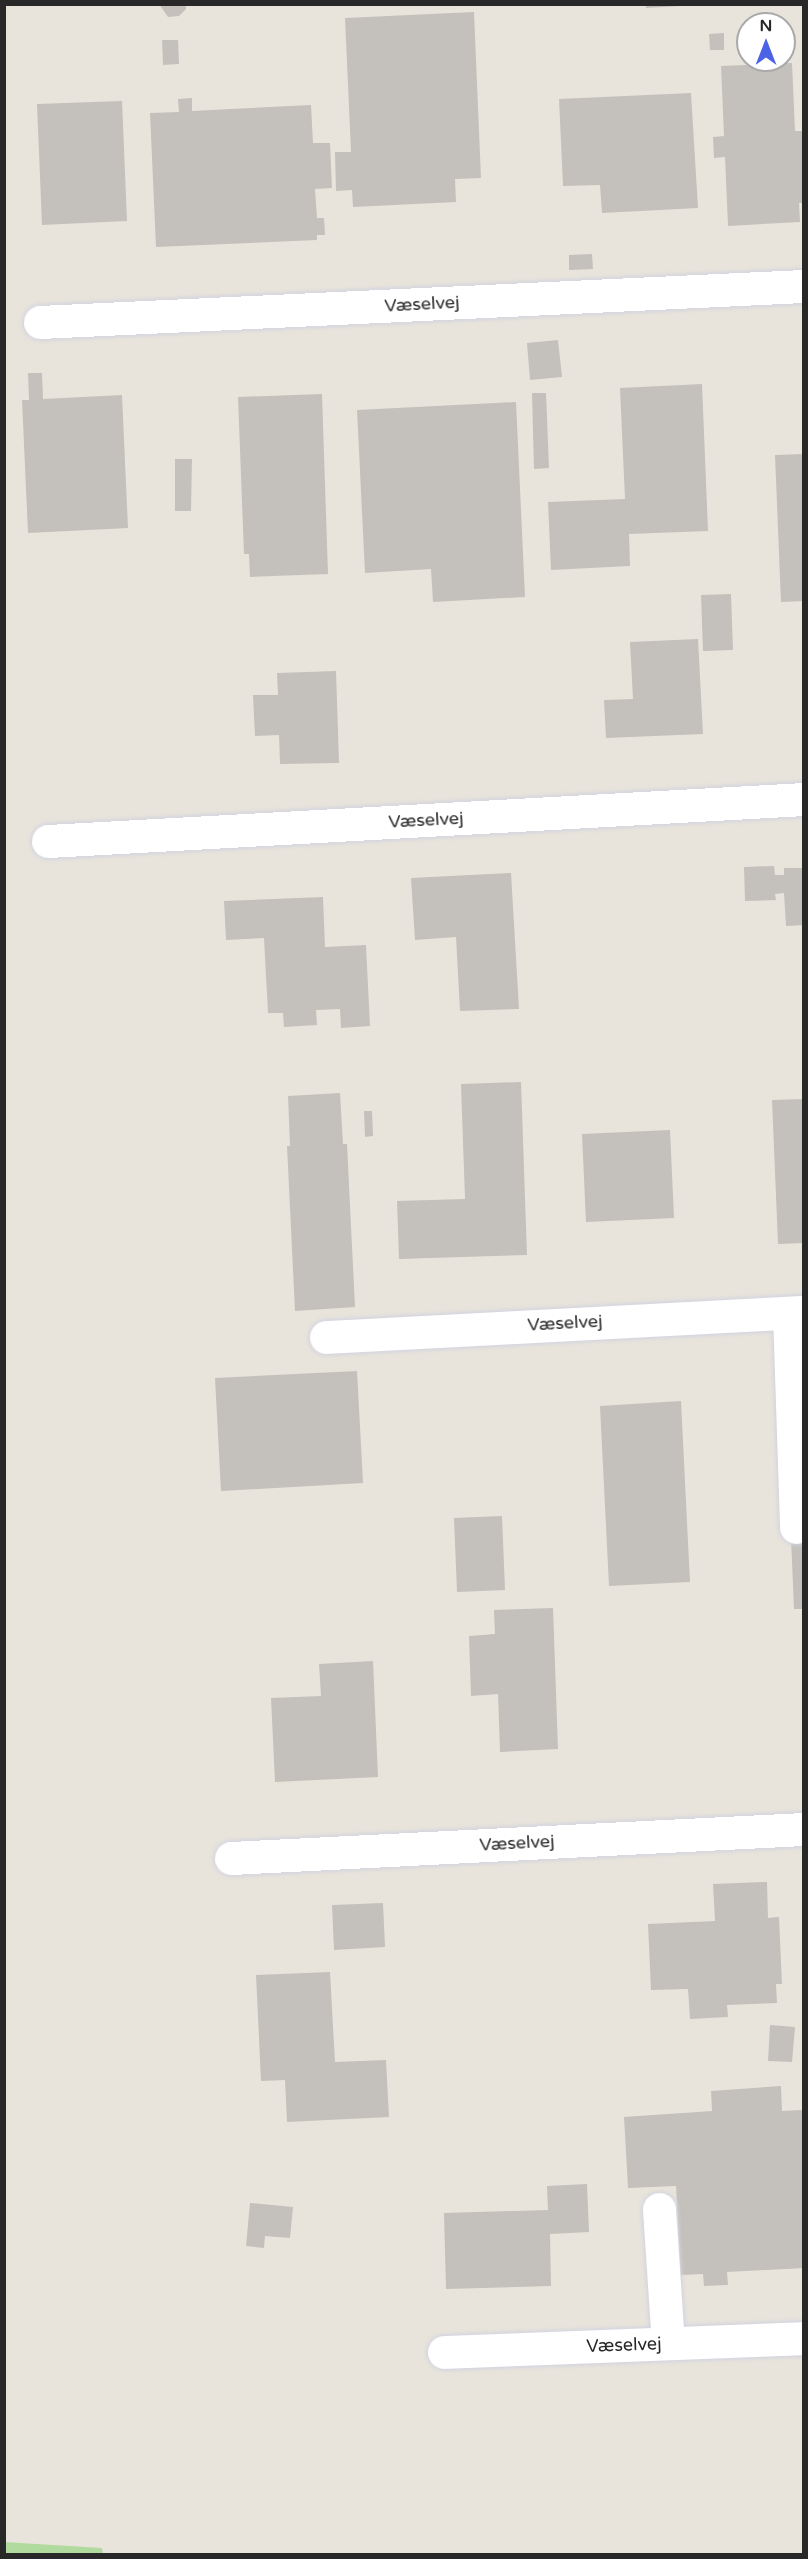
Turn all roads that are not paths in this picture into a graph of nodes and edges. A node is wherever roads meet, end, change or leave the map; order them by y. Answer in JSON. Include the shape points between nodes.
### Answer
{"nodes":[{"id":1,"x":804,"y":286,"type":"edge"},
{"id":2,"x":40,"y":322,"type":"dead end"},
{"id":3,"x":804,"y":799,"type":"edge"},
{"id":4,"x":48,"y":841,"type":"dead end"},
{"id":5,"x":796,"y":1312,"type":"edge"},
{"id":6,"x":326,"y":1337,"type":"dead end"},
{"id":7,"x":797,"y":1381,"type":"edge"},
{"id":8,"x":796,"y":1527,"type":"dead end"},
{"id":9,"x":804,"y":1829,"type":"edge"},
{"id":10,"x":231,"y":1858,"type":"dead end"},
{"id":11,"x":659,"y":2209,"type":"dead end"},
{"id":12,"x":804,"y":2338,"type":"edge"},
{"id":13,"x":668,"y":2343,"type":"junction"},
{"id":14,"x":444,"y":2352,"type":"dead end"}],
"edges":[{"from":1,"to":2,"type":"street","name":"Væselvej"},
{"from":3,"to":4,"type":"street","name":"Væselvej"},
{"from":5,"to":6,"type":"street","name":"Væselvej"},
{"from":5,"to":7,"type":"street"},
{"from":7,"to":8,"type":"street"},
{"from":9,"to":10,"type":"street","name":"Væselvej"},
{"from":11,"to":13,"type":"street"},
{"from":12,"to":13,"type":"street","name":"Væselvej"},
{"from":13,"to":14,"type":"street","name":"Væselvej"}]}
